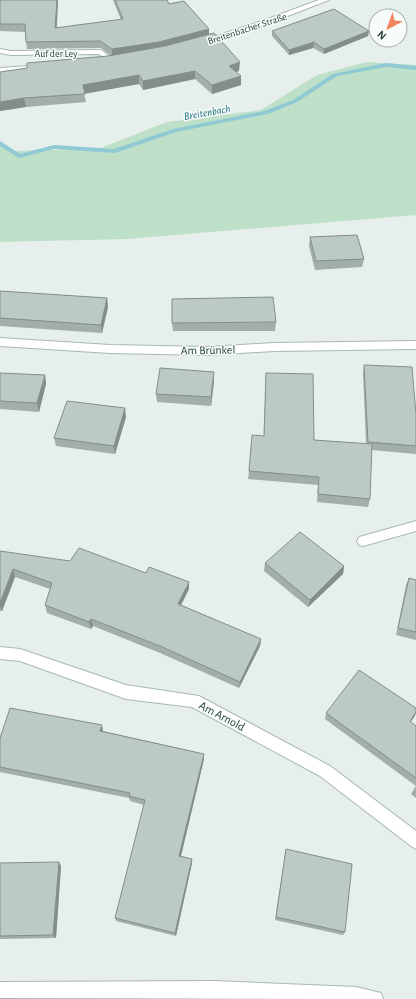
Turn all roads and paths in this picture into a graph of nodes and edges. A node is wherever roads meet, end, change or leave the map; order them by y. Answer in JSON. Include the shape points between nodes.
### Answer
{"nodes":[{"id":1,"x":325,"y":0,"type":"edge"},
{"id":2,"x":197,"y":43,"type":"edge"},
{"id":3,"x":0,"y":51,"type":"edge"},
{"id":4,"x":110,"y":60,"type":"edge"},
{"id":5,"x":49,"y":66,"type":"edge"},
{"id":6,"x":0,"y":70,"type":"edge"},
{"id":7,"x":0,"y":342,"type":"edge"},
{"id":8,"x":416,"y":345,"type":"edge"},
{"id":9,"x":416,"y":526,"type":"edge"},
{"id":10,"x":363,"y":541,"type":"dead end"},
{"id":11,"x":0,"y":653,"type":"edge"},
{"id":12,"x":416,"y":841,"type":"edge"},
{"id":13,"x":0,"y":990,"type":"edge"},
{"id":14,"x":375,"y":999,"type":"edge"}],
"edges":[{"from":1,"to":2,"type":"street","name":"Breitenbacher Straße","via":[[249,29]]},
{"from":3,"to":4,"type":"street","name":"Auf der Ley","via":[[101,52]]},
{"from":5,"to":6,"type":"street"},
{"from":7,"to":8,"type":"street","name":"Am Brünkel","via":[[110,349],[207,351]]},
{"from":9,"to":10,"type":"street"},
{"from":11,"to":12,"type":"street","name":"Am Arnold","via":[[20,655],[126,692],[194,701],[325,771]]},
{"from":13,"to":14,"type":"street","via":[[215,989],[356,995]]}]}
